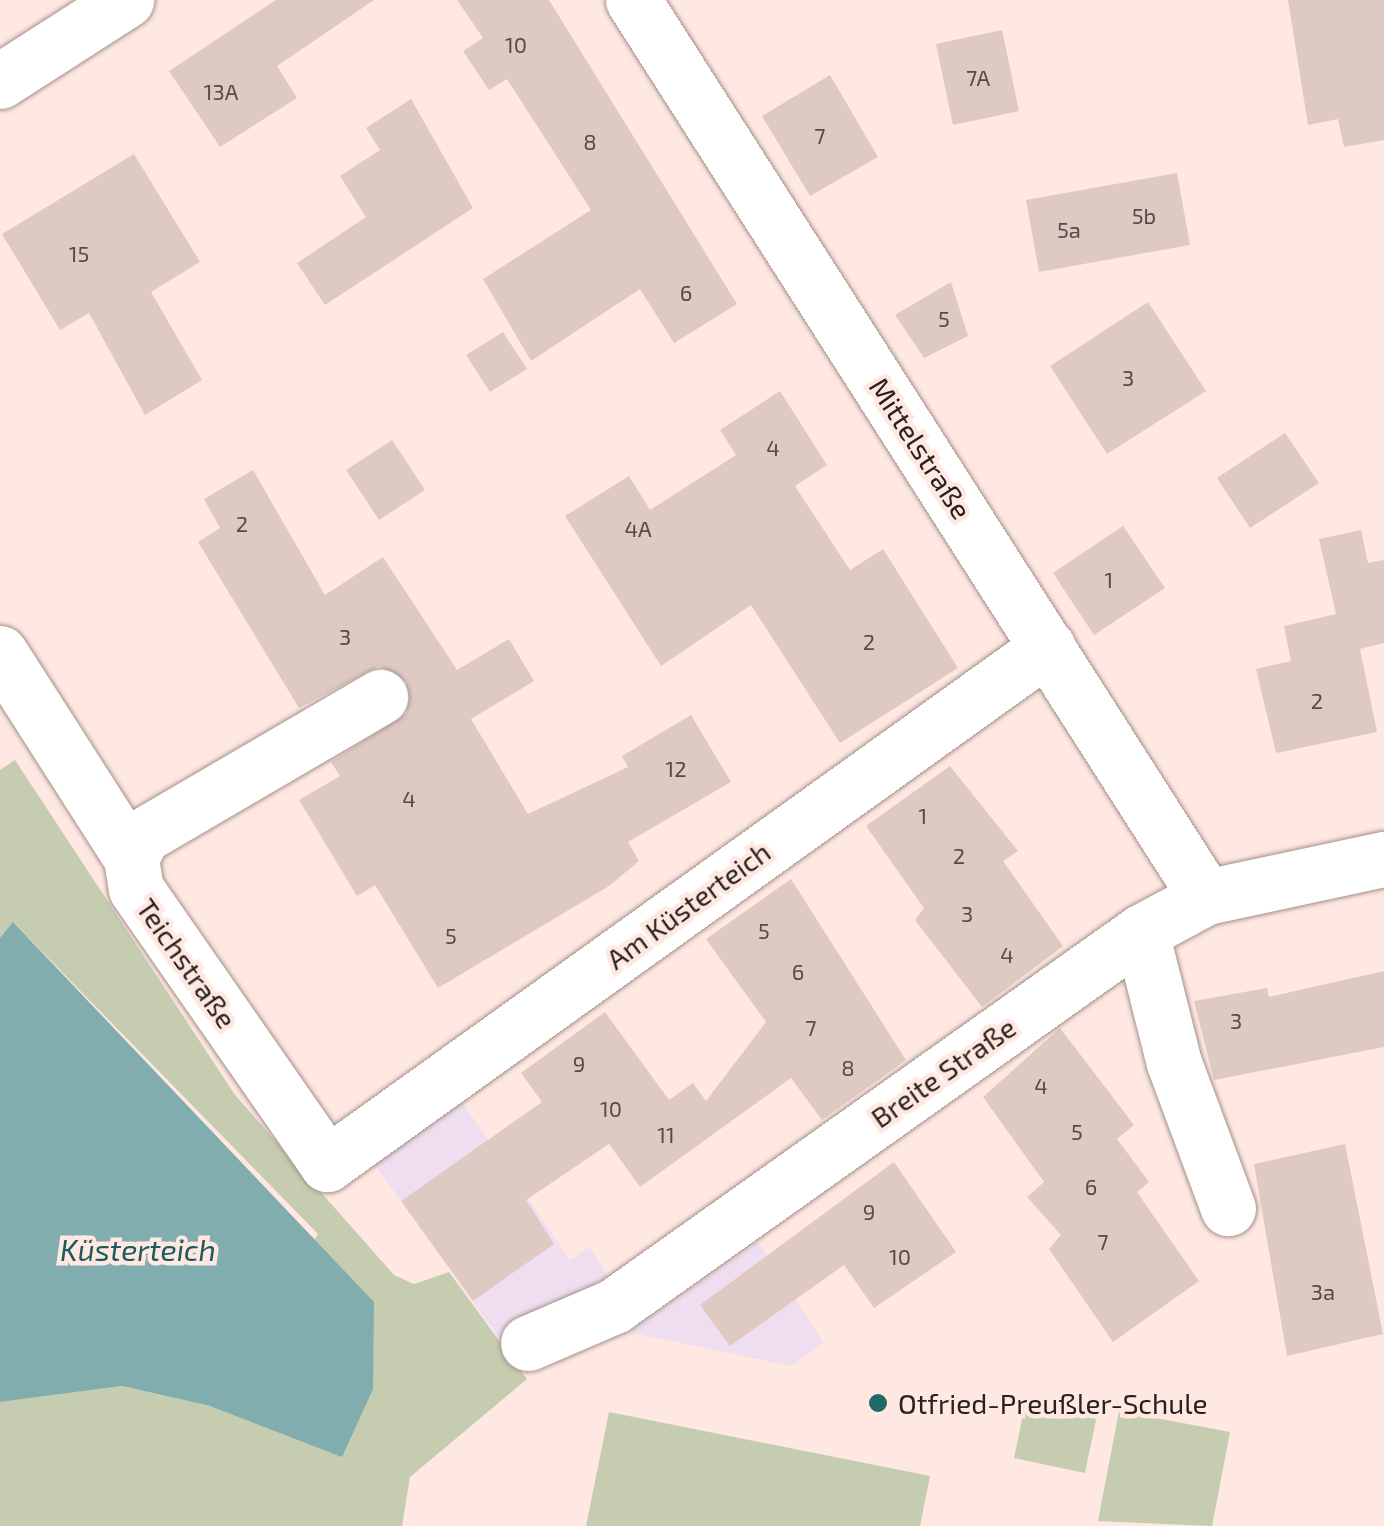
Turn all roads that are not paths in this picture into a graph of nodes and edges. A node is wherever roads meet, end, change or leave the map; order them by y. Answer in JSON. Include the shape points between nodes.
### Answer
{"nodes":[{"id":1,"x":126,"y":0,"type":"edge"},
{"id":2,"x":632,"y":0,"type":"edge"},
{"id":3,"x":0,"y":82,"type":"edge"},
{"id":4,"x":1048,"y":646,"type":"junction"},
{"id":5,"x":0,"y":653,"type":"edge"},
{"id":6,"x":380,"y":697,"type":"dead end"},
{"id":7,"x":130,"y":858,"type":"junction"},
{"id":8,"x":1384,"y":860,"type":"edge"},
{"id":9,"x":1206,"y":897,"type":"junction"},
{"id":10,"x":1140,"y":932,"type":"junction"},
{"id":11,"x":327,"y":1164,"type":"joint"},
{"id":12,"x":1228,"y":1208,"type":"dead end"},
{"id":13,"x":528,"y":1344,"type":"dead end"}],
"edges":[{"from":1,"to":3,"type":"street"},
{"from":2,"to":4,"type":"street","name":"Mittelstraße"},
{"from":4,"to":9,"type":"street","name":"Mittelstraße"},
{"from":4,"to":11,"type":"street","name":"Am Küsterteich"},
{"from":5,"to":7,"type":"street","name":"Teichstraße"},
{"from":6,"to":7,"type":"street","via":[[142,836]]},
{"from":7,"to":11,"type":"street","name":"Teichstraße","via":[[136,889]]},
{"from":8,"to":9,"type":"street","name":"Breite Straße"},
{"from":9,"to":10,"type":"street","name":"Breite Straße"},
{"from":10,"to":12,"type":"street","via":[[1174,1063]]},
{"from":10,"to":13,"type":"street","name":"Breite Straße","via":[[614,1306]]}]}
